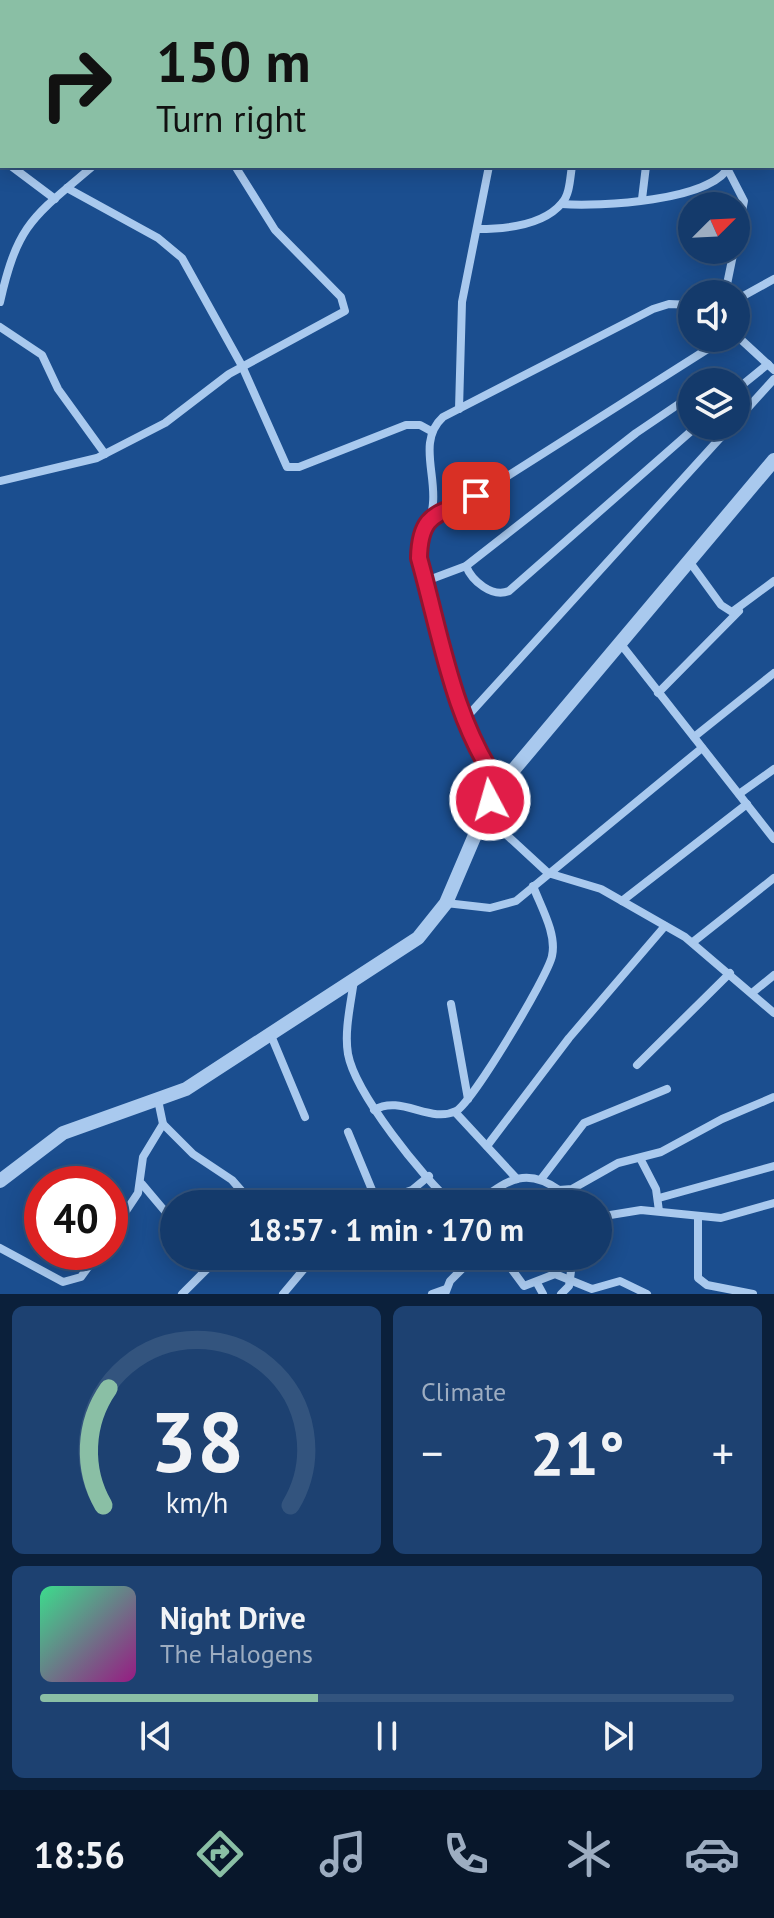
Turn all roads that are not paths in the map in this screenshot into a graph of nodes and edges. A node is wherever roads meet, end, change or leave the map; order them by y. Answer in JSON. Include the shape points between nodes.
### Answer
{"nodes":[{"id":1,"x":14,"y":168,"type":"edge"},
{"id":2,"x":91,"y":168,"type":"edge"},
{"id":3,"x":236,"y":168,"type":"edge"},
{"id":4,"x":489,"y":168,"type":"edge"},
{"id":5,"x":571,"y":168,"type":"edge"},
{"id":6,"x":646,"y":168,"type":"edge"},
{"id":7,"x":729,"y":168,"type":"edge"},
{"id":8,"x":67,"y":188,"type":"junction"},
{"id":9,"x":740,"y":192,"type":"edge"},
{"id":10,"x":55,"y":199,"type":"junction"},
{"id":11,"x":642,"y":199,"type":"junction"},
{"id":12,"x":562,"y":204,"type":"junction"},
{"id":13,"x":478,"y":229,"type":"junction"},
{"id":14,"x":3,"y":276,"type":"edge"},
{"id":15,"x":774,"y":279,"type":"edge"},
{"id":16,"x":750,"y":292,"type":"edge"},
{"id":17,"x":0,"y":302,"type":"edge"},
{"id":18,"x":678,"y":304,"type":"edge"},
{"id":19,"x":0,"y":327,"type":"edge"},
{"id":20,"x":750,"y":347,"type":"edge"},
{"id":21,"x":703,"y":352,"type":"edge"},
{"id":22,"x":242,"y":366,"type":"junction"},
{"id":23,"x":772,"y":367,"type":"edge"},
{"id":24,"x":774,"y":379,"type":"edge"},
{"id":25,"x":750,"y":381,"type":"edge"},
{"id":26,"x":678,"y":404,"type":"edge"},
{"id":27,"x":750,"y":406,"type":"edge"},
{"id":28,"x":459,"y":409,"type":"junction"},
{"id":29,"x":431,"y":431,"type":"junction"},
{"id":30,"x":681,"y":440,"type":"edge"},
{"id":31,"x":718,"y":440,"type":"edge"},
{"id":32,"x":105,"y":454,"type":"junction"},
{"id":33,"x":774,"y":460,"type":"edge"},
{"id":34,"x":0,"y":481,"type":"edge"},
{"id":35,"x":432,"y":515,"type":"junction"},
{"id":36,"x":689,"y":561,"type":"junction"},
{"id":37,"x":466,"y":566,"type":"junction"},
{"id":38,"x":426,"y":581,"type":"junction"},
{"id":39,"x":774,"y":581,"type":"edge"},
{"id":40,"x":739,"y":610,"type":"junction"},
{"id":41,"x":620,"y":643,"type":"junction"},
{"id":42,"x":774,"y":673,"type":"edge"},
{"id":43,"x":658,"y":693,"type":"junction"},
{"id":44,"x":464,"y":720,"type":"junction"},
{"id":45,"x":694,"y":737,"type":"junction"},
{"id":46,"x":702,"y":748,"type":"junction"},
{"id":47,"x":774,"y":769,"type":"edge"},
{"id":48,"x":500,"y":786,"type":"junction"},
{"id":49,"x":739,"y":794,"type":"junction"},
{"id":50,"x":747,"y":804,"type":"junction"},
{"id":51,"x":484,"y":814,"type":"junction"},
{"id":52,"x":774,"y":839,"type":"edge"},
{"id":53,"x":548,"y":873,"type":"junction"},
{"id":54,"x":774,"y":878,"type":"edge"},
{"id":55,"x":533,"y":886,"type":"junction"},
{"id":56,"x":622,"y":901,"type":"junction"},
{"id":57,"x":446,"y":903,"type":"junction"},
{"id":58,"x":665,"y":926,"type":"junction"},
{"id":59,"x":693,"y":942,"type":"junction"},
{"id":60,"x":730,"y":973,"type":"junction"},
{"id":61,"x":774,"y":975,"type":"edge"},
{"id":62,"x":354,"y":979,"type":"junction"},
{"id":63,"x":752,"y":993,"type":"junction"},
{"id":64,"x":451,"y":1004,"type":"dead end"},
{"id":65,"x":774,"y":1013,"type":"edge"},
{"id":66,"x":270,"y":1032,"type":"junction"},
{"id":67,"x":637,"y":1065,"type":"dead end"},
{"id":68,"x":667,"y":1089,"type":"dead end"},
{"id":69,"x":774,"y":1097,"type":"edge"},
{"id":70,"x":468,"y":1099,"type":"junction"},
{"id":71,"x":158,"y":1100,"type":"junction"},
{"id":72,"x":374,"y":1110,"type":"junction"},
{"id":73,"x":455,"y":1112,"type":"junction"},
{"id":74,"x":305,"y":1117,"type":"dead end"},
{"id":75,"x":163,"y":1124,"type":"junction"},
{"id":76,"x":348,"y":1132,"type":"dead end"},
{"id":77,"x":487,"y":1146,"type":"junction"},
{"id":78,"x":641,"y":1160,"type":"junction"},
{"id":79,"x":774,"y":1166,"type":"edge"},
{"id":80,"x":429,"y":1176,"type":"junction"},
{"id":81,"x":542,"y":1178,"type":"junction"},
{"id":82,"x":517,"y":1179,"type":"junction"},
{"id":83,"x":0,"y":1181,"type":"edge"},
{"id":84,"x":142,"y":1184,"type":"junction"},
{"id":85,"x":242,"y":1190,"type":"edge"},
{"id":86,"x":369,"y":1190,"type":"edge"},
{"id":87,"x":412,"y":1190,"type":"edge"},
{"id":88,"x":441,"y":1190,"type":"edge"},
{"id":89,"x":500,"y":1190,"type":"edge"},
{"id":90,"x":659,"y":1198,"type":"junction"},
{"id":91,"x":774,"y":1203,"type":"edge"},
{"id":92,"x":160,"y":1205,"type":"edge"},
{"id":93,"x":128,"y":1206,"type":"edge"},
{"id":94,"x":659,"y":1211,"type":"junction"},
{"id":95,"x":612,"y":1215,"type":"edge"},
{"id":96,"x":698,"y":1218,"type":"junction"},
{"id":97,"x":0,"y":1248,"type":"edge"},
{"id":98,"x":24,"y":1261,"type":"edge"},
{"id":99,"x":41,"y":1270,"type":"edge"},
{"id":100,"x":86,"y":1270,"type":"edge"},
{"id":101,"x":204,"y":1270,"type":"edge"},
{"id":102,"x":303,"y":1270,"type":"edge"},
{"id":103,"x":463,"y":1270,"type":"edge"},
{"id":104,"x":512,"y":1270,"type":"edge"},
{"id":105,"x":571,"y":1270,"type":"edge"},
{"id":106,"x":570,"y":1279,"type":"junction"},
{"id":107,"x":537,"y":1283,"type":"junction"},
{"id":108,"x":445,"y":1292,"type":"edge"},
{"id":109,"x":182,"y":1294,"type":"edge"},
{"id":110,"x":283,"y":1294,"type":"edge"},
{"id":111,"x":432,"y":1294,"type":"edge"},
{"id":112,"x":542,"y":1294,"type":"edge"},
{"id":113,"x":561,"y":1294,"type":"edge"},
{"id":114,"x":647,"y":1294,"type":"edge"},
{"id":115,"x":753,"y":1294,"type":"edge"}],
"edges":[{"from":1,"to":10,"type":"street"},
{"from":2,"to":8,"type":"street"},
{"from":3,"to":22,"type":"street","via":[[275,230],[346,307],[342,315]]},
{"from":4,"to":13,"type":"street"},
{"from":5,"to":12,"type":"street"},
{"from":6,"to":11,"type":"street"},
{"from":7,"to":9,"type":"street"},
{"from":7,"to":11,"type":"street","via":[[702,188]]},
{"from":8,"to":10,"type":"street"},
{"from":8,"to":22,"type":"street","via":[[158,238],[182,258]]},
{"from":10,"to":14,"type":"street","via":[[30,221]]},
{"from":11,"to":12,"type":"street","via":[[602,206]]},
{"from":12,"to":13,"type":"street","via":[[513,229]]},
{"from":13,"to":28,"type":"street","via":[[462,302]]},
{"from":14,"to":17,"type":"street"},
{"from":15,"to":16,"type":"street"},
{"from":18,"to":28,"type":"street","via":[[653,309]]},
{"from":19,"to":32,"type":"street","via":[[42,355],[58,389]]},
{"from":20,"to":23,"type":"street"},
{"from":21,"to":35,"type":"street","via":[[476,496]]},
{"from":22,"to":29,"type":"street","via":[[287,467],[406,425]]},
{"from":22,"to":32,"type":"street","via":[[165,423]]},
{"from":23,"to":25,"type":"street"},
{"from":24,"to":27,"type":"street"},
{"from":26,"to":37,"type":"street"},
{"from":28,"to":29,"type":"street"},
{"from":29,"to":35,"type":"street"},
{"from":30,"to":37,"type":"street","via":[[509,591],[494,593]]},
{"from":31,"to":44,"type":"street"},
{"from":32,"to":34,"type":"street"},
{"from":33,"to":36,"type":"street"},
{"from":35,"to":38,"type":"street","via":[[420,545]]},
{"from":36,"to":40,"type":"street","via":[[721,605]]},
{"from":36,"to":41,"type":"street"},
{"from":37,"to":38,"type":"street"},
{"from":38,"to":44,"type":"street"},
{"from":39,"to":40,"type":"street"},
{"from":40,"to":43,"type":"street"},
{"from":41,"to":43,"type":"street"},
{"from":41,"to":48,"type":"street"},
{"from":42,"to":45,"type":"street"},
{"from":43,"to":45,"type":"street"},
{"from":44,"to":48,"type":"street","via":[[479,757]]},
{"from":45,"to":46,"type":"street"},
{"from":46,"to":49,"type":"street"},
{"from":46,"to":53,"type":"street"},
{"from":47,"to":49,"type":"street"},
{"from":48,"to":51,"type":"street"},
{"from":49,"to":50,"type":"street"},
{"from":50,"to":52,"type":"street"},
{"from":50,"to":56,"type":"street"},
{"from":51,"to":53,"type":"street"},
{"from":51,"to":57,"type":"street"},
{"from":53,"to":55,"type":"street"},
{"from":53,"to":56,"type":"street"},
{"from":54,"to":59,"type":"street"},
{"from":55,"to":57,"type":"street","via":[[502,907]]},
{"from":55,"to":70,"type":"street","via":[[551,937],[552,959]]},
{"from":56,"to":58,"type":"street"},
{"from":57,"to":62,"type":"street","via":[[418,938]]},
{"from":58,"to":59,"type":"street"},
{"from":58,"to":77,"type":"street","via":[[569,1038]]},
{"from":59,"to":60,"type":"street"},
{"from":60,"to":63,"type":"street"},
{"from":60,"to":67,"type":"street"},
{"from":61,"to":63,"type":"street"},
{"from":62,"to":66,"type":"street"},
{"from":62,"to":72,"type":"street","via":[[348,1054]]},
{"from":63,"to":65,"type":"street"},
{"from":64,"to":70,"type":"street"},
{"from":66,"to":71,"type":"street","via":[[203,1079]]},
{"from":66,"to":74,"type":"street"},
{"from":68,"to":81,"type":"street","via":[[584,1123]]},
{"from":69,"to":78,"type":"street"},
{"from":70,"to":73,"type":"street"},
{"from":71,"to":75,"type":"street"},
{"from":71,"to":83,"type":"street","via":[[63,1133]]},
{"from":72,"to":73,"type":"street","via":[[388,1103]]},
{"from":72,"to":80,"type":"street"},
{"from":73,"to":77,"type":"street"},
{"from":75,"to":84,"type":"street","via":[[143,1157]]},
{"from":75,"to":85,"type":"street"},
{"from":76,"to":86,"type":"street"},
{"from":77,"to":82,"type":"street"},
{"from":78,"to":81,"type":"street","via":[[618,1163],[565,1191]]},
{"from":78,"to":90,"type":"street"},
{"from":79,"to":90,"type":"street"},
{"from":80,"to":87,"type":"street"},
{"from":80,"to":88,"type":"street"},
{"from":81,"to":82,"type":"street"},
{"from":82,"to":89,"type":"street"},
{"from":84,"to":92,"type":"street"},
{"from":84,"to":93,"type":"street"},
{"from":90,"to":94,"type":"street"},
{"from":91,"to":96,"type":"street","via":[[721,1218]]},
{"from":94,"to":95,"type":"street"},
{"from":94,"to":96,"type":"street"},
{"from":96,"to":115,"type":"street","via":[[698,1278],[707,1285]]},
{"from":97,"to":98,"type":"street"},
{"from":99,"to":100,"type":"street","via":[[63,1282]]},
{"from":101,"to":109,"type":"street"},
{"from":102,"to":110,"type":"street"},
{"from":103,"to":108,"type":"street"},
{"from":104,"to":107,"type":"street","via":[[524,1286]]},
{"from":105,"to":106,"type":"street"},
{"from":106,"to":107,"type":"street","via":[[555,1274]]},
{"from":106,"to":113,"type":"street"},
{"from":106,"to":114,"type":"street","via":[[592,1289],[620,1281]]},
{"from":107,"to":112,"type":"street"},
{"from":108,"to":111,"type":"street"}]}
